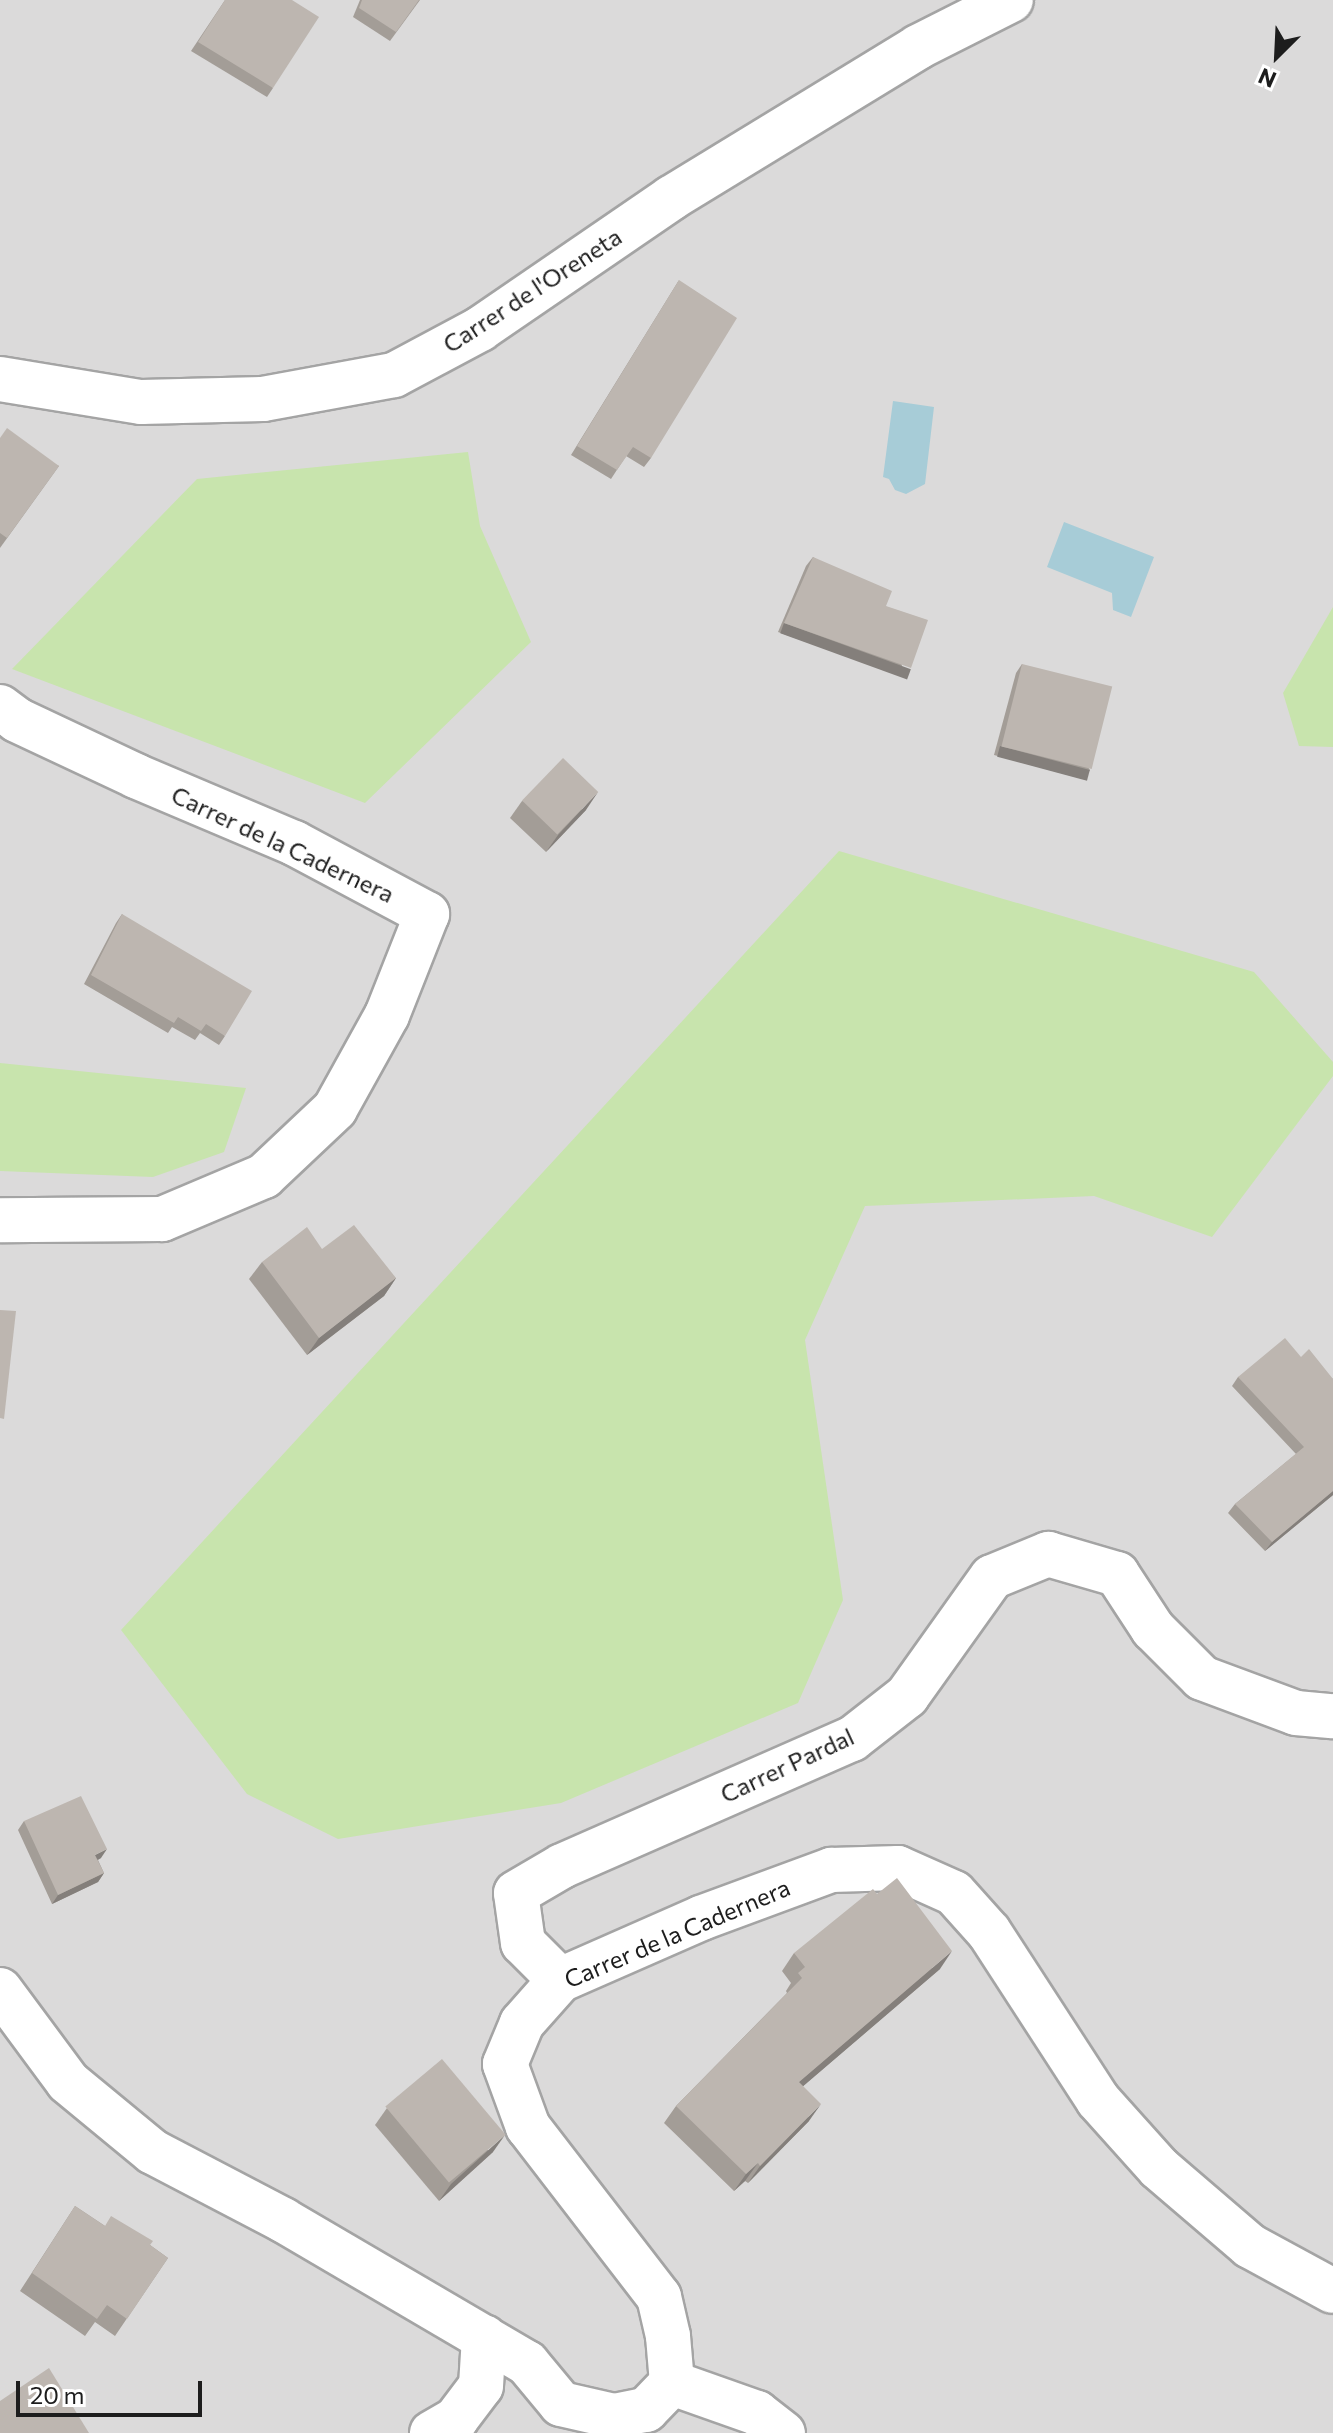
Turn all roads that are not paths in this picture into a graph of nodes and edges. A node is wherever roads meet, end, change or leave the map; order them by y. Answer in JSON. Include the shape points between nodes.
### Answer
{"nodes":[{"id":1,"x":1011,"y":0,"type":"edge"},
{"id":2,"x":0,"y":379,"type":"edge"},
{"id":3,"x":0,"y":707,"type":"edge"},
{"id":4,"x":0,"y":1220,"type":"edge"},
{"id":5,"x":1333,"y":1716,"type":"edge"},
{"id":6,"x":560,"y":1980,"type":"junction"},
{"id":7,"x":0,"y":1990,"type":"edge"},
{"id":8,"x":1333,"y":2291,"type":"edge"},
{"id":9,"x":484,"y":2337,"type":"junction"},
{"id":10,"x":672,"y":2383,"type":"junction"},
{"id":11,"x":432,"y":2433,"type":"edge"},
{"id":12,"x":783,"y":2433,"type":"edge"}],
"edges":[{"from":1,"to":2,"type":"street","name":"Carrer de l'Oreneta","via":[[918,47],[671,198],[480,329],[394,375],[263,399],[141,402]]},
{"from":3,"to":4,"type":"street","name":"Carrer de la Cadernera","via":[[136,776],[294,843],[427,914],[387,1015],[335,1109],[264,1176],[162,1219]]},
{"from":5,"to":6,"type":"street","name":"Carrer Pardal","via":[[1296,1713],[1202,1678],[1153,1629],[1117,1574],[1048,1554],[992,1577],[907,1696],[852,1739],[562,1866],[516,1893],[523,1943]]},
{"from":6,"to":8,"type":"street","name":"Carrer de la Cadernera","via":[[701,1918],[831,1870],[898,1868],[954,1893],[989,1932],[1098,2100],[1159,2168],[1250,2246]]},
{"from":6,"to":10,"type":"street","name":"Carrer de la Cadernera","via":[[522,2023],[505,2064],[528,2127],[659,2297]]},
{"from":7,"to":9,"type":"street","via":[[68,2082],[153,2152],[283,2220]]},
{"from":9,"to":10,"type":"street","via":[[527,2363],[561,2404],[614,2416],[646,2410]]},
{"from":9,"to":11,"type":"street","via":[[481,2386],[456,2419]]},
{"from":10,"to":12,"type":"street","via":[[757,2413]]}]}
